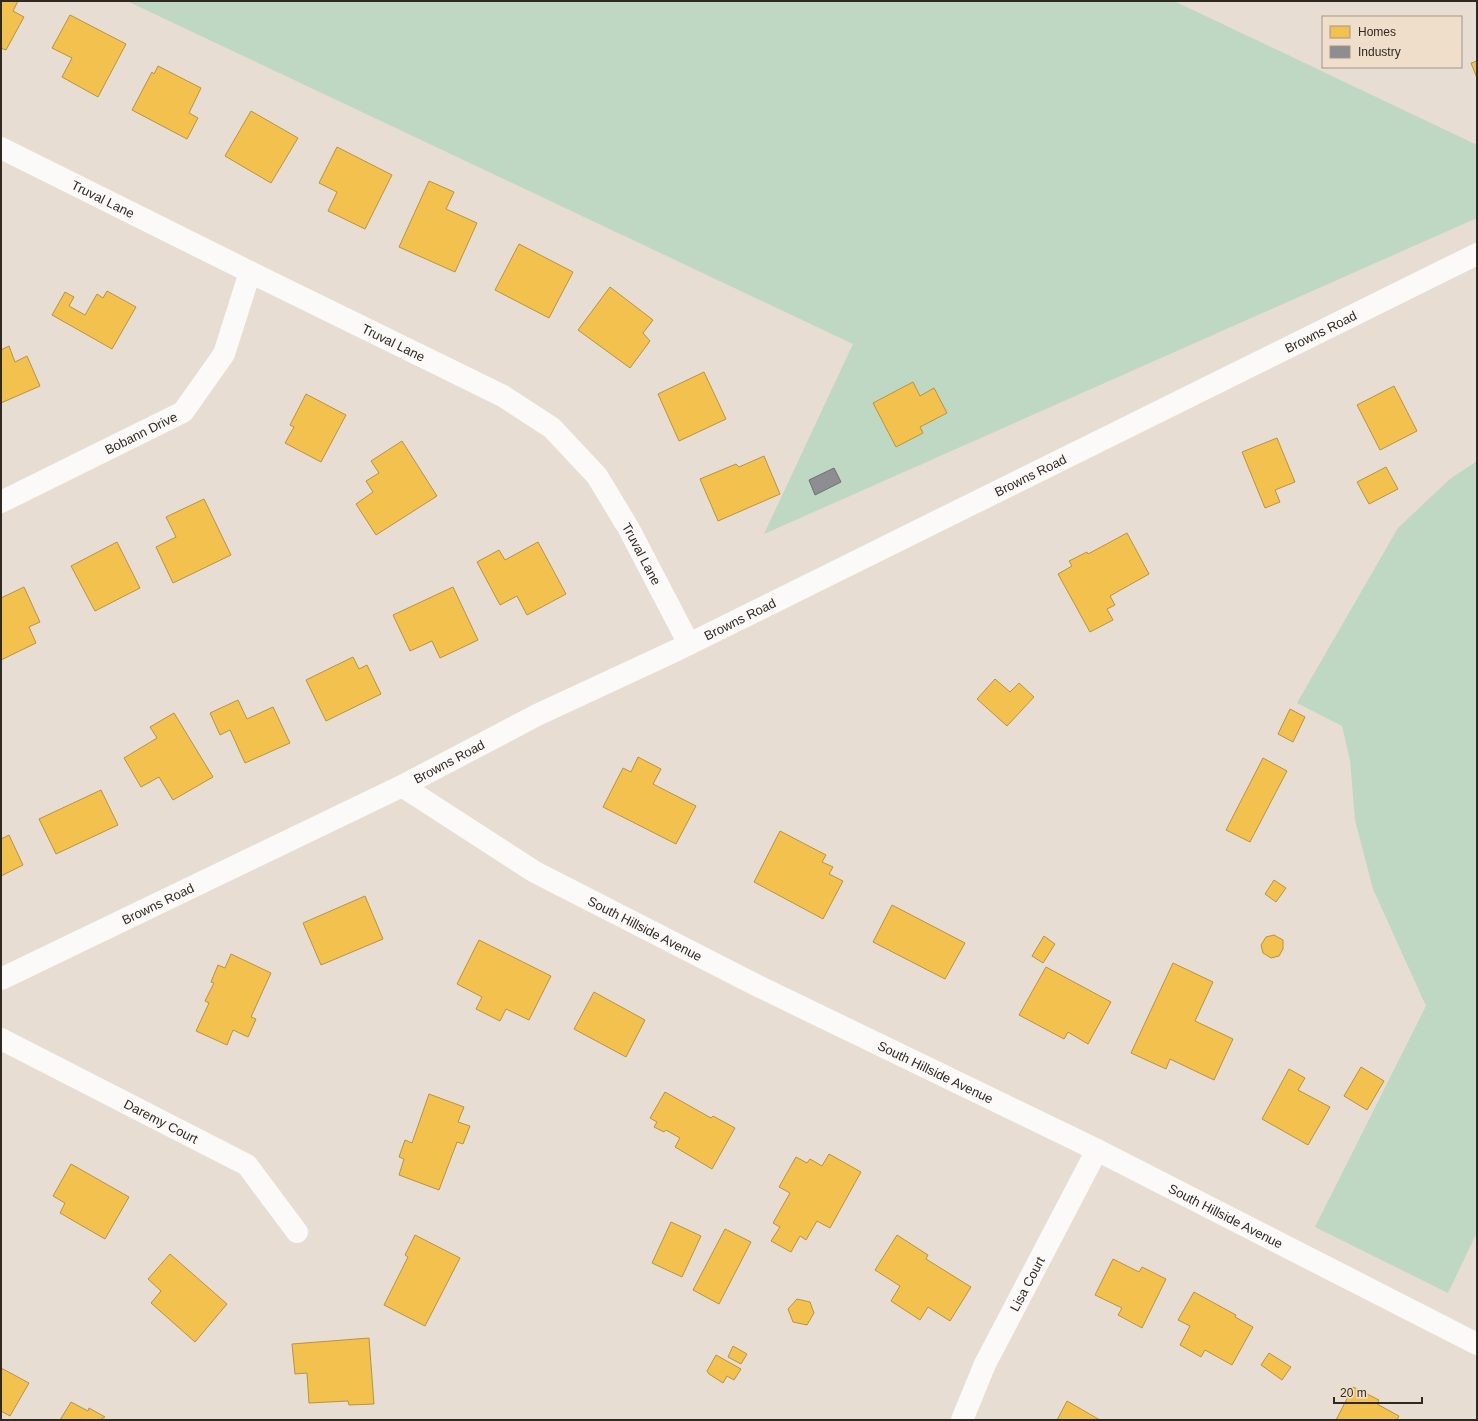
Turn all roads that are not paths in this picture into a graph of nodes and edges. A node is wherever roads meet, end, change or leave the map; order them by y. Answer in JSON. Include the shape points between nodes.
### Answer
{"nodes":[{"id":1,"x":1,"y":148,"type":"edge"},
{"id":2,"x":1477,"y":254,"type":"edge"},
{"id":3,"x":250,"y":272,"type":"junction"},
{"id":4,"x":1,"y":502,"type":"edge"},
{"id":5,"x":689,"y":644,"type":"junction"},
{"id":6,"x":402,"y":786,"type":"junction"},
{"id":7,"x":1,"y":979,"type":"edge"},
{"id":8,"x":1,"y":1039,"type":"edge"},
{"id":9,"x":1097,"y":1150,"type":"junction"},
{"id":10,"x":297,"y":1232,"type":"dead end"},
{"id":11,"x":1477,"y":1344,"type":"edge"},
{"id":12,"x":962,"y":1420,"type":"edge"}],
"edges":[{"from":1,"to":3,"type":"street","name":"Truval Lane"},
{"from":2,"to":5,"type":"street","name":"Browns Road"},
{"from":3,"to":4,"type":"street","name":"Bobann Drive","via":[[224,354],[183,412]]},
{"from":3,"to":5,"type":"street","name":"Truval Lane","via":[[503,396],[552,428],[597,476],[629,529]]},
{"from":5,"to":6,"type":"street","name":"Browns Road","via":[[537,715]]},
{"from":6,"to":7,"type":"street","name":"Browns Road"},
{"from":6,"to":9,"type":"street","name":"South Hillside Avenue","via":[[535,872],[756,985]]},
{"from":8,"to":10,"type":"street","name":"Daremy Court","via":[[247,1165]]},
{"from":9,"to":11,"type":"street","name":"South Hillside Avenue"},
{"from":9,"to":12,"type":"street","name":"Lisa Court","via":[[985,1364]]}]}
